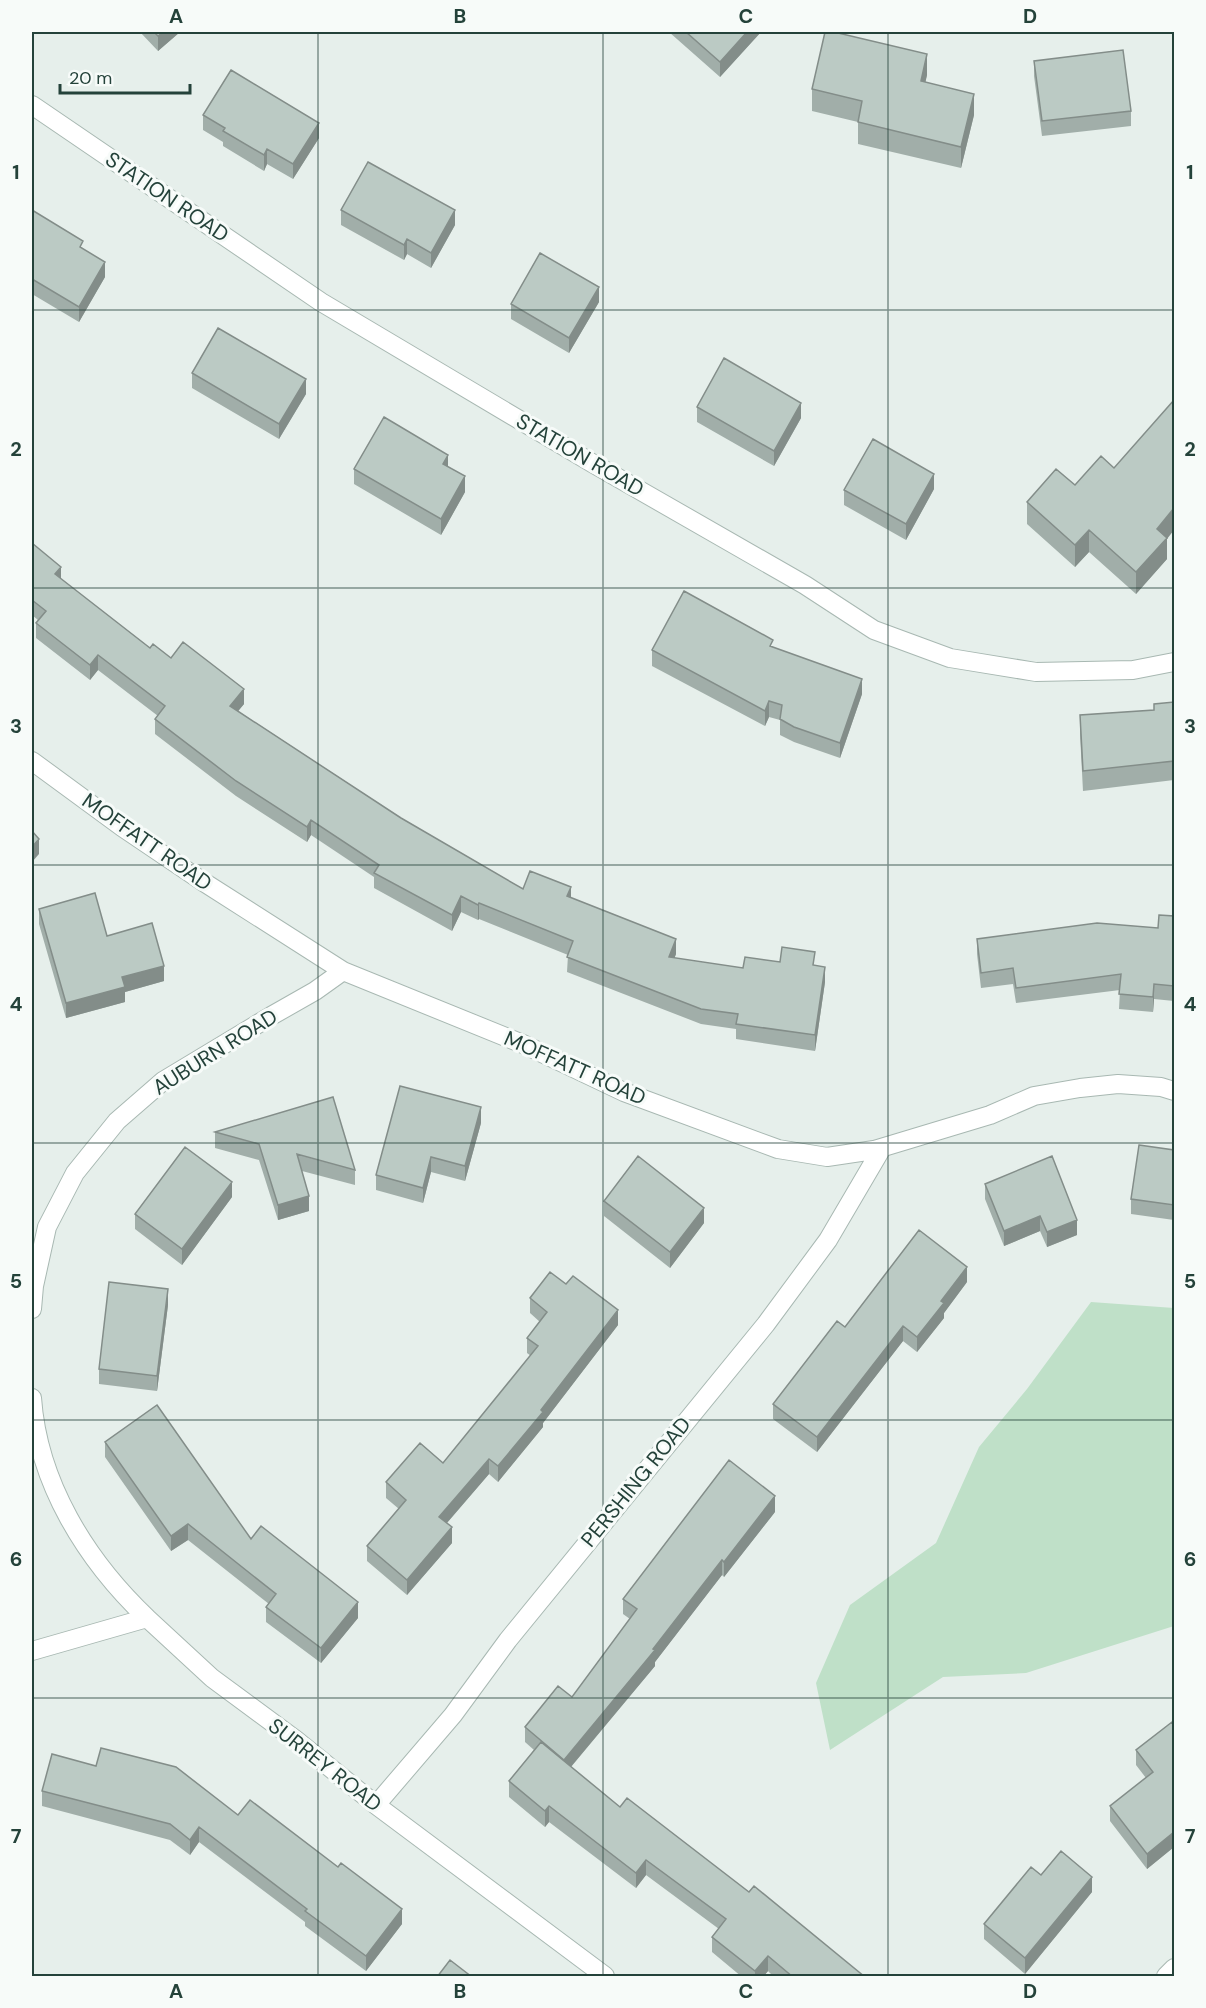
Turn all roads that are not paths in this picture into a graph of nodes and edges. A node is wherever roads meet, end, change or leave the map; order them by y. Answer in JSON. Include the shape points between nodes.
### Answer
{"nodes":[{"id":1,"x":32,"y":105,"type":"edge"},
{"id":2,"x":1174,"y":662,"type":"edge"},
{"id":3,"x":32,"y":761,"type":"edge"},
{"id":4,"x":343,"y":970,"type":"junction"},
{"id":5,"x":1174,"y":1091,"type":"edge"},
{"id":6,"x":882,"y":1148,"type":"junction"},
{"id":7,"x":32,"y":1309,"type":"edge"},
{"id":8,"x":32,"y":1398,"type":"edge"},
{"id":9,"x":147,"y":1618,"type":"junction"},
{"id":10,"x":32,"y":1652,"type":"edge"},
{"id":11,"x":376,"y":1805,"type":"junction"},
{"id":12,"x":1174,"y":1968,"type":"edge"},
{"id":13,"x":605,"y":1977,"type":"edge"},
{"id":14,"x":1166,"y":1977,"type":"edge"}],
"edges":[{"from":1,"to":2,"type":"street","name":"STATION ROAD","via":[[321,302],[805,585],[874,630],[950,658],[1036,672],[1133,670]]},
{"from":3,"to":4,"type":"street","name":"MOFFATT ROAD","via":[[202,881]]},
{"from":4,"to":6,"type":"street","name":"MOFFATT ROAD","via":[[512,1040],[624,1092],[778,1149],[827,1157]]},
{"from":4,"to":7,"type":"street","name":"AUBURN ROAD","via":[[315,991],[163,1081],[117,1121],[75,1173],[47,1227]]},
{"from":5,"to":6,"type":"street","name":"MOFFATT ROAD","via":[[1118,1084],[1034,1096],[990,1115]]},
{"from":6,"to":11,"type":"street","name":"PERSHING ROAD","via":[[828,1240],[765,1324],[508,1640],[453,1715]]},
{"from":8,"to":9,"type":"street","via":[[49,1481],[88,1553]]},
{"from":9,"to":10,"type":"street"},
{"from":9,"to":11,"type":"street","name":"SURREY ROAD","via":[[212,1678]]},
{"from":11,"to":13,"type":"street","name":"SURREY ROAD"},
{"from":12,"to":14,"type":"street"}]}
